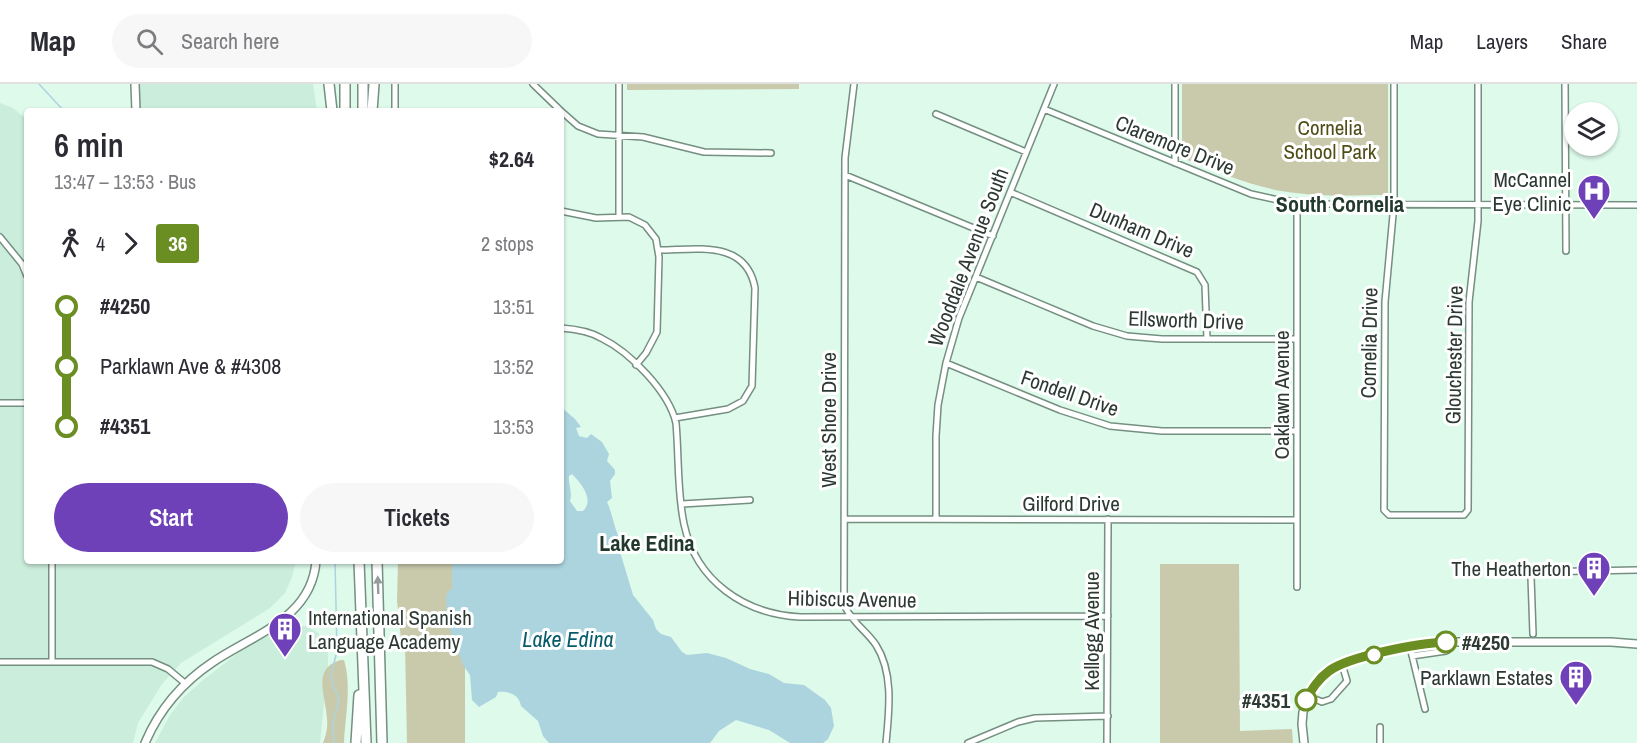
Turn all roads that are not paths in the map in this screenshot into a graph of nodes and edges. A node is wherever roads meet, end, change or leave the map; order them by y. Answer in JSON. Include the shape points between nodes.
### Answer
{"nodes":[{"id":1,"x":135,"y":84,"type":"edge"},
{"id":2,"x":329,"y":84,"type":"edge"},
{"id":3,"x":345,"y":84,"type":"edge"},
{"id":4,"x":363,"y":84,"type":"edge"},
{"id":5,"x":374,"y":84,"type":"edge"},
{"id":6,"x":395,"y":84,"type":"edge"},
{"id":7,"x":533,"y":84,"type":"edge"},
{"id":8,"x":619,"y":84,"type":"edge"},
{"id":9,"x":854,"y":84,"type":"edge"},
{"id":10,"x":1054,"y":84,"type":"edge"},
{"id":11,"x":1175,"y":84,"type":"edge"},
{"id":12,"x":1394,"y":84,"type":"edge"},
{"id":13,"x":1478,"y":84,"type":"edge"},
{"id":14,"x":1565,"y":84,"type":"edge"},
{"id":15,"x":136,"y":108,"type":"edge"},
{"id":16,"x":332,"y":108,"type":"edge"},
{"id":17,"x":345,"y":108,"type":"edge"},
{"id":18,"x":363,"y":108,"type":"edge"},
{"id":19,"x":372,"y":108,"type":"edge"},
{"id":20,"x":395,"y":108,"type":"edge"},
{"id":21,"x":558,"y":108,"type":"edge"},
{"id":22,"x":1044,"y":109,"type":"junction"},
{"id":23,"x":564,"y":113,"type":"edge"},
{"id":24,"x":936,"y":114,"type":"dead end"},
{"id":25,"x":619,"y":135,"type":"junction"},
{"id":26,"x":1026,"y":152,"type":"junction"},
{"id":27,"x":771,"y":153,"type":"dead end"},
{"id":28,"x":1175,"y":163,"type":"junction"},
{"id":29,"x":845,"y":175,"type":"junction"},
{"id":30,"x":1010,"y":192,"type":"junction"},
{"id":31,"x":1297,"y":203,"type":"junction"},
{"id":32,"x":1394,"y":204,"type":"junction"},
{"id":33,"x":1478,"y":204,"type":"junction"},
{"id":34,"x":1565,"y":204,"type":"junction"},
{"id":35,"x":1637,"y":205,"type":"edge"},
{"id":36,"x":564,"y":212,"type":"edge"},
{"id":37,"x":619,"y":217,"type":"junction"},
{"id":38,"x":993,"y":236,"type":"junction"},
{"id":39,"x":0,"y":237,"type":"edge"},
{"id":40,"x":659,"y":250,"type":"junction"},
{"id":41,"x":1566,"y":251,"type":"dead end"},
{"id":42,"x":24,"y":261,"type":"edge"},
{"id":43,"x":976,"y":277,"type":"junction"},
{"id":44,"x":564,"y":328,"type":"edge"},
{"id":45,"x":1207,"y":339,"type":"junction"},
{"id":46,"x":1297,"y":339,"type":"junction"},
{"id":47,"x":946,"y":363,"type":"junction"},
{"id":48,"x":636,"y":365,"type":"junction"},
{"id":49,"x":0,"y":403,"type":"edge"},
{"id":50,"x":24,"y":403,"type":"edge"},
{"id":51,"x":675,"y":418,"type":"junction"},
{"id":52,"x":1297,"y":431,"type":"junction"},
{"id":53,"x":750,"y":500,"type":"dead end"},
{"id":54,"x":682,"y":504,"type":"junction"},
{"id":55,"x":1468,"y":507,"type":"joint"},
{"id":56,"x":845,"y":519,"type":"junction"},
{"id":57,"x":936,"y":519,"type":"junction"},
{"id":58,"x":1108,"y":519,"type":"junction"},
{"id":59,"x":1297,"y":520,"type":"junction"},
{"id":60,"x":52,"y":564,"type":"edge"},
{"id":61,"x":315,"y":564,"type":"edge"},
{"id":62,"x":359,"y":564,"type":"edge"},
{"id":63,"x":377,"y":564,"type":"edge"},
{"id":64,"x":1637,"y":570,"type":"edge"},
{"id":65,"x":1297,"y":587,"type":"dead end"},
{"id":66,"x":1108,"y":616,"type":"junction"},
{"id":67,"x":850,"y":617,"type":"junction"},
{"id":68,"x":1533,"y":634,"type":"dead end"},
{"id":69,"x":1448,"y":642,"type":"junction"},
{"id":70,"x":1637,"y":644,"type":"edge"},
{"id":71,"x":1410,"y":646,"type":"junction"},
{"id":72,"x":1412,"y":656,"type":"junction"},
{"id":73,"x":0,"y":662,"type":"edge"},
{"id":74,"x":52,"y":662,"type":"junction"},
{"id":75,"x":363,"y":663,"type":"junction"},
{"id":76,"x":1342,"y":664,"type":"junction"},
{"id":77,"x":186,"y":684,"type":"junction"},
{"id":78,"x":1308,"y":696,"type":"junction"},
{"id":79,"x":381,"y":707,"type":"junction"},
{"id":80,"x":1425,"y":709,"type":"dead end"},
{"id":81,"x":1108,"y":716,"type":"junction"},
{"id":82,"x":1380,"y":727,"type":"dead end"},
{"id":83,"x":145,"y":743,"type":"edge"},
{"id":84,"x":356,"y":743,"type":"edge"},
{"id":85,"x":366,"y":743,"type":"edge"},
{"id":86,"x":382,"y":743,"type":"edge"},
{"id":87,"x":390,"y":743,"type":"edge"},
{"id":88,"x":886,"y":743,"type":"edge"},
{"id":89,"x":968,"y":743,"type":"edge"},
{"id":90,"x":1107,"y":743,"type":"edge"},
{"id":91,"x":1304,"y":743,"type":"edge"},
{"id":92,"x":1380,"y":743,"type":"edge"}],
"edges":[{"from":1,"to":15,"type":"street"},
{"from":2,"to":16,"type":"highway"},
{"from":3,"to":17,"type":"highway"},
{"from":4,"to":18,"type":"highway"},
{"from":5,"to":19,"type":"highway"},
{"from":6,"to":20,"type":"street"},
{"from":7,"to":21,"type":"street"},
{"from":8,"to":25,"type":"street"},
{"from":9,"to":29,"type":"street","name":"West Shore Drive"},
{"from":10,"to":22,"type":"street","name":"Wooddale Avenue South"},
{"from":11,"to":28,"type":"street"},
{"from":12,"to":32,"type":"street","name":"Cornelia Drive"},
{"from":13,"to":33,"type":"street","name":"Glouchester Drive"},
{"from":14,"to":34,"type":"street"},
{"from":22,"to":26,"type":"street","name":"Wooddale Avenue South"},
{"from":22,"to":28,"type":"street","name":"Claremore Drive"},
{"from":23,"to":25,"type":"street","via":[[587,131]]},
{"from":24,"to":26,"type":"street"},
{"from":25,"to":27,"type":"street","via":[[704,152]]},
{"from":25,"to":37,"type":"street"},
{"from":26,"to":30,"type":"street","name":"Wooddale Avenue South"},
{"from":28,"to":31,"type":"street","name":"Claremore Drive","via":[[1251,194]]},
{"from":29,"to":38,"type":"street"},
{"from":29,"to":56,"type":"street","name":"West Shore Drive"},
{"from":30,"to":38,"type":"street","name":"Wooddale Avenue South"},
{"from":30,"to":45,"type":"street","name":"Dunham Drive","via":[[1197,272],[1206,292]]},
{"from":31,"to":32,"type":"street","name":"Claremore Drive"},
{"from":31,"to":46,"type":"street","name":"Oaklawn Avenue"},
{"from":32,"to":33,"type":"street","name":"Claremore Drive"},
{"from":32,"to":55,"type":"street","name":"Cornelia Drive","via":[[1385,302],[1384,510],[1389,515],[1461,515],[1467,513]]},
{"from":33,"to":34,"type":"street","name":"Claremore Drive"},
{"from":33,"to":55,"type":"street","name":"Glouchester Drive","via":[[1469,302]]},
{"from":34,"to":35,"type":"street","name":"Claremore Drive"},
{"from":34,"to":41,"type":"street"},
{"from":36,"to":37,"type":"street"},
{"from":37,"to":40,"type":"street","via":[[645,225]]},
{"from":38,"to":43,"type":"street","name":"Wooddale Avenue South"},
{"from":39,"to":42,"type":"street"},
{"from":40,"to":48,"type":"street","via":[[657,332]]},
{"from":40,"to":51,"type":"street","via":[[725,251],[742,261],[753,278],[754,288],[753,378],[748,394],[728,408]]},
{"from":43,"to":45,"type":"street","name":"Ellsworth Drive","via":[[1109,332],[1145,339]]},
{"from":43,"to":47,"type":"street","name":"Wooddale Avenue South"},
{"from":44,"to":48,"type":"street","name":"Hibiscus Avenue","via":[[601,338]]},
{"from":45,"to":46,"type":"street","name":"Ellsworth Drive"},
{"from":46,"to":52,"type":"street","name":"Oaklawn Avenue"},
{"from":47,"to":52,"type":"street","name":"Fondell Drive","via":[[1110,426],[1162,431]]},
{"from":47,"to":57,"type":"street","name":"Wooddale Avenue South","via":[[936,426]]},
{"from":48,"to":51,"type":"street","name":"Hibiscus Avenue","via":[[660,388]]},
{"from":49,"to":50,"type":"street"},
{"from":51,"to":54,"type":"street","name":"Hibiscus Avenue"},
{"from":52,"to":59,"type":"street","name":"Oaklawn Avenue"},
{"from":53,"to":54,"type":"street"},
{"from":54,"to":67,"type":"street","name":"Hibiscus Avenue","via":[[694,552],[711,578],[736,599],[783,616]]},
{"from":56,"to":57,"type":"street","name":"Gilford Drive"},
{"from":56,"to":67,"type":"street","name":"West Shore Drive","via":[[844,605]]},
{"from":57,"to":58,"type":"street","name":"Gilford Drive"},
{"from":58,"to":59,"type":"street","name":"Gilford Drive"},
{"from":58,"to":66,"type":"street","name":"Kellogg Avenue"},
{"from":59,"to":65,"type":"street","name":"Oaklawn Avenue"},
{"from":60,"to":74,"type":"street"},
{"from":61,"to":77,"type":"street","via":[[312,583],[297,609],[213,662]]},
{"from":62,"to":75,"type":"highway"},
{"from":79,"to":63,"type":"highway","one_way":true},
{"from":64,"to":68,"type":"street","via":[[1535,572],[1531,577]]},
{"from":66,"to":67,"type":"street","name":"Hibiscus Avenue"},
{"from":66,"to":81,"type":"street","name":"Kellogg Avenue"},
{"from":67,"to":88,"type":"street","via":[[881,655],[889,695]]},
{"from":69,"to":70,"type":"street"},
{"from":69,"to":71,"type":"street"},
{"from":69,"to":72,"type":"street","via":[[1446,651]]},
{"from":71,"to":72,"type":"street"},
{"from":71,"to":76,"type":"street"},
{"from":72,"to":80,"type":"street"},
{"from":73,"to":74,"type":"street"},
{"from":74,"to":77,"type":"street","via":[[152,662]]},
{"from":75,"to":84,"type":"highway"},
{"from":75,"to":85,"type":"highway"},
{"from":76,"to":78,"type":"street","via":[[1320,679]]},
{"from":76,"to":78,"type":"street","via":[[1347,681],[1331,699],[1322,702]]},
{"from":77,"to":83,"type":"street","via":[[168,704]]},
{"from":78,"to":91,"type":"street","via":[[1302,718]]},
{"from":79,"to":86,"type":"highway"},
{"from":79,"to":87,"type":"highway"},
{"from":81,"to":89,"type":"street","via":[[1035,718]]},
{"from":81,"to":90,"type":"street","name":"Kellogg Avenue"},
{"from":82,"to":92,"type":"street"}]}
